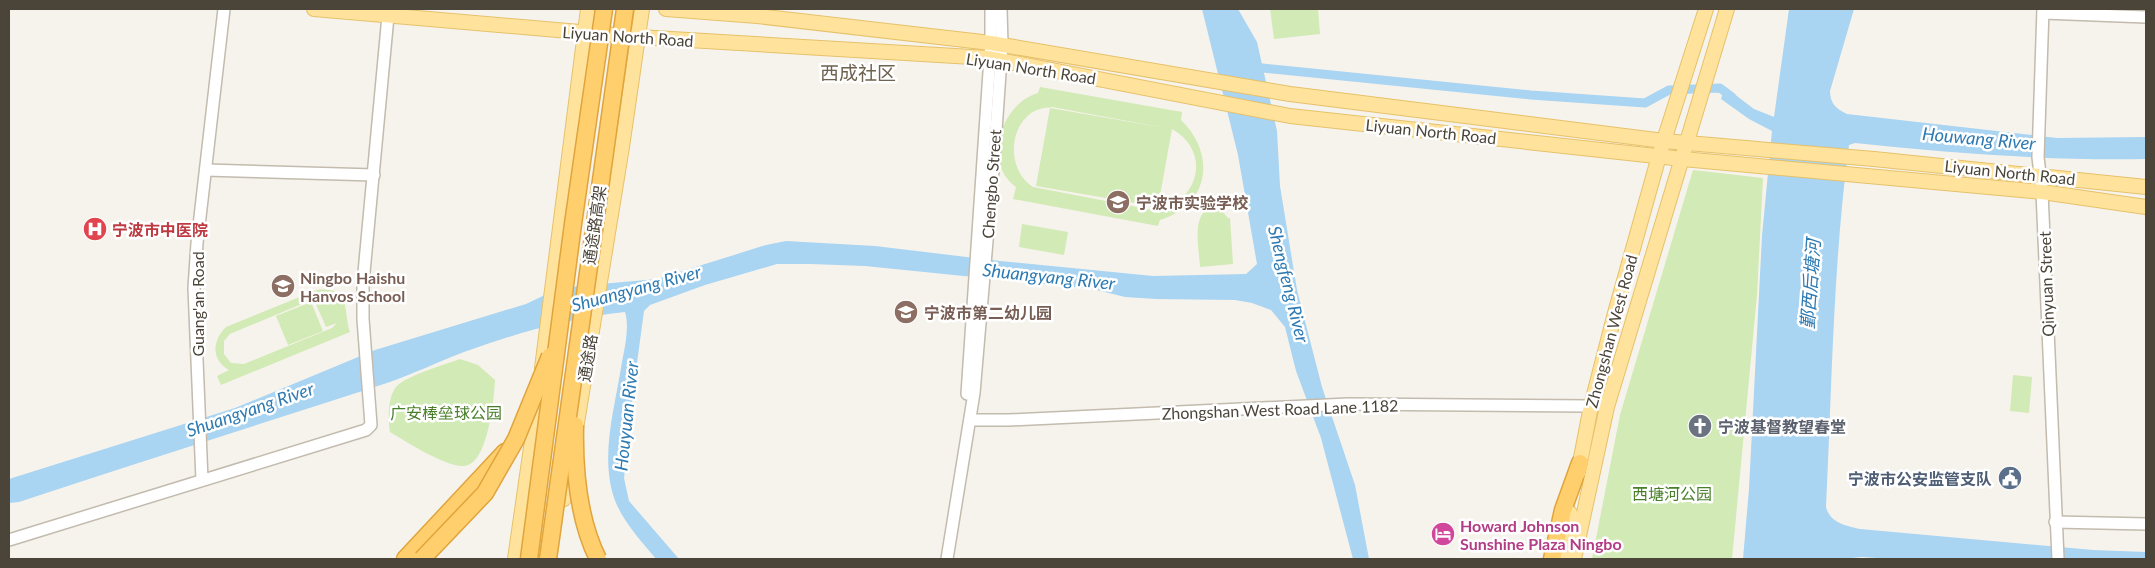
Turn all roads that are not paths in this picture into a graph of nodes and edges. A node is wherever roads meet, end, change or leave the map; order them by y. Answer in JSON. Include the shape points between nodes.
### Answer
{"nodes":[{"id":1,"x":224,"y":9,"type":"edge"},
{"id":2,"x":314,"y":9,"type":"edge"},
{"id":3,"x":588,"y":9,"type":"edge"},
{"id":4,"x":604,"y":9,"type":"edge"},
{"id":5,"x":625,"y":9,"type":"edge"},
{"id":6,"x":642,"y":9,"type":"edge"},
{"id":7,"x":666,"y":9,"type":"edge"},
{"id":8,"x":991,"y":9,"type":"edge"},
{"id":9,"x":1001,"y":9,"type":"edge"},
{"id":10,"x":1706,"y":9,"type":"edge"},
{"id":11,"x":1727,"y":9,"type":"edge"},
{"id":12,"x":2043,"y":11,"type":"edge"},
{"id":13,"x":388,"y":16,"type":"junction"},
{"id":14,"x":2146,"y":17,"type":"edge"},
{"id":15,"x":584,"y":33,"type":"junction"},
{"id":16,"x":638,"y":37,"type":"junction"},
{"id":17,"x":996,"y":44,"type":"junction"},
{"id":18,"x":995,"y":59,"type":"junction"},
{"id":19,"x":1664,"y":141,"type":"junction"},
{"id":20,"x":1688,"y":144,"type":"junction"},
{"id":21,"x":1660,"y":156,"type":"junction"},
{"id":22,"x":1683,"y":159,"type":"junction"},
{"id":23,"x":206,"y":170,"type":"junction"},
{"id":24,"x":374,"y":175,"type":"junction"},
{"id":25,"x":2041,"y":175,"type":"junction"},
{"id":26,"x":2146,"y":187,"type":"edge"},
{"id":27,"x":2042,"y":192,"type":"junction"},
{"id":28,"x":2146,"y":207,"type":"edge"},
{"id":29,"x":553,"y":330,"type":"junction"},
{"id":30,"x":571,"y":389,"type":"junction"},
{"id":31,"x":1591,"y":406,"type":"junction"},
{"id":32,"x":970,"y":420,"type":"junction"},
{"id":33,"x":516,"y":439,"type":"junction"},
{"id":34,"x":1580,"y":463,"type":"junction"},
{"id":35,"x":202,"y":480,"type":"junction"},
{"id":36,"x":2146,"y":524,"type":"edge"},
{"id":37,"x":2056,"y":528,"type":"junction"},
{"id":38,"x":9,"y":540,"type":"edge"},
{"id":39,"x":406,"y":559,"type":"edge"},
{"id":40,"x":422,"y":559,"type":"edge"},
{"id":41,"x":516,"y":559,"type":"edge"},
{"id":42,"x":530,"y":559,"type":"edge"},
{"id":43,"x":548,"y":559,"type":"edge"},
{"id":44,"x":555,"y":559,"type":"edge"},
{"id":45,"x":598,"y":559,"type":"edge"},
{"id":46,"x":946,"y":559,"type":"edge"},
{"id":47,"x":1552,"y":559,"type":"edge"},
{"id":48,"x":1561,"y":559,"type":"edge"},
{"id":49,"x":1574,"y":559,"type":"edge"},
{"id":50,"x":2058,"y":559,"type":"edge"}],
"edges":[{"from":1,"to":23,"type":"street","name":"Guang'an Road"},
{"from":2,"to":13,"type":"main road","name":"Liyuan North Road"},
{"from":3,"to":15,"type":"main road"},
{"from":4,"to":29,"type":"highway","name":"通途路高架","bridge":true},
{"from":5,"to":30,"type":"highway","name":"通途路高架","bridge":true},
{"from":6,"to":16,"type":"main road","name":"通途路"},
{"from":7,"to":17,"type":"main road","name":"Liyuan North Road","via":[[757,16]]},
{"from":8,"to":17,"type":"street","name":"Chengbo Street"},
{"from":9,"to":17,"type":"street","name":"Chengbo Street"},
{"from":10,"to":19,"type":"main road","name":"Zhongshan West Road"},
{"from":11,"to":20,"type":"main road","name":"Zhongshan West Road"},
{"from":12,"to":14,"type":"street"},
{"from":12,"to":25,"type":"street","name":"Qinyuan Street","via":[[2038,157]]},
{"from":13,"to":15,"type":"main road","name":"Liyuan North Road"},
{"from":13,"to":24,"type":"street"},
{"from":15,"to":16,"type":"main road","name":"Liyuan North Road"},
{"from":15,"to":29,"type":"main road","via":[[552,292]]},
{"from":16,"to":18,"type":"main road","name":"Liyuan North Road"},
{"from":16,"to":44,"type":"main road","name":"通途路"},
{"from":17,"to":18,"type":"street","name":"Chengbo Street"},
{"from":17,"to":19,"type":"main road","name":"Liyuan North Road","via":[[1290,94]]},
{"from":18,"to":21,"type":"main road","name":"Liyuan North Road","via":[[1290,116]]},
{"from":18,"to":32,"type":"street","name":"Chengbo Street"},
{"from":19,"to":20,"type":"main road","name":"Liyuan North Road"},
{"from":19,"to":21,"type":"main road","name":"Zhongshan West Road"},
{"from":20,"to":22,"type":"main road","name":"Zhongshan West Road"},
{"from":20,"to":25,"type":"main road","name":"Liyuan North Road","bridge":true},
{"from":21,"to":22,"type":"main road","name":"Liyuan North Road"},
{"from":21,"to":31,"type":"main road","name":"Zhongshan West Road"},
{"from":22,"to":27,"type":"main road","name":"Liyuan North Road"},
{"from":22,"to":49,"type":"main road","name":"Zhongshan West Road","via":[[1607,407]]},
{"from":23,"to":24,"type":"street"},
{"from":23,"to":35,"type":"street","name":"Guang'an Road","via":[[194,288]]},
{"from":24,"to":35,"type":"street","via":[[363,283],[364,346],[371,424],[366,430]]},
{"from":25,"to":26,"type":"main road","name":"Liyuan North Road"},
{"from":25,"to":27,"type":"street","name":"Qinyuan Street"},
{"from":27,"to":28,"type":"main road","name":"Liyuan North Road"},
{"from":27,"to":37,"type":"street","name":"Qinyuan Street"},
{"from":29,"to":33,"type":"highway","bridge":true},
{"from":29,"to":41,"type":"main road"},
{"from":29,"to":42,"type":"highway","name":"通途路高架","bridge":true},
{"from":30,"to":43,"type":"highway","name":"通途路高架","bridge":true},
{"from":30,"to":45,"type":"highway","bridge":true,"via":[[575,407],[574,461],[588,538]]},
{"from":31,"to":32,"type":"street","name":"Zhongshan West Road Lane 1182","via":[[1348,404]]},
{"from":31,"to":34,"type":"main road","name":"Zhongshan West Road"},
{"from":32,"to":46,"type":"street","name":"Chengbo Street"},
{"from":33,"to":39,"type":"highway","bridge":true},
{"from":33,"to":40,"type":"highway","bridge":true,"via":[[485,493]]},
{"from":34,"to":47,"type":"highway","via":[[1563,510]]},
{"from":34,"to":48,"type":"main road","name":"Zhongshan West Road"},
{"from":35,"to":38,"type":"street"},
{"from":36,"to":37,"type":"street"},
{"from":37,"to":50,"type":"street","name":"Qinyuan Street"}]}
